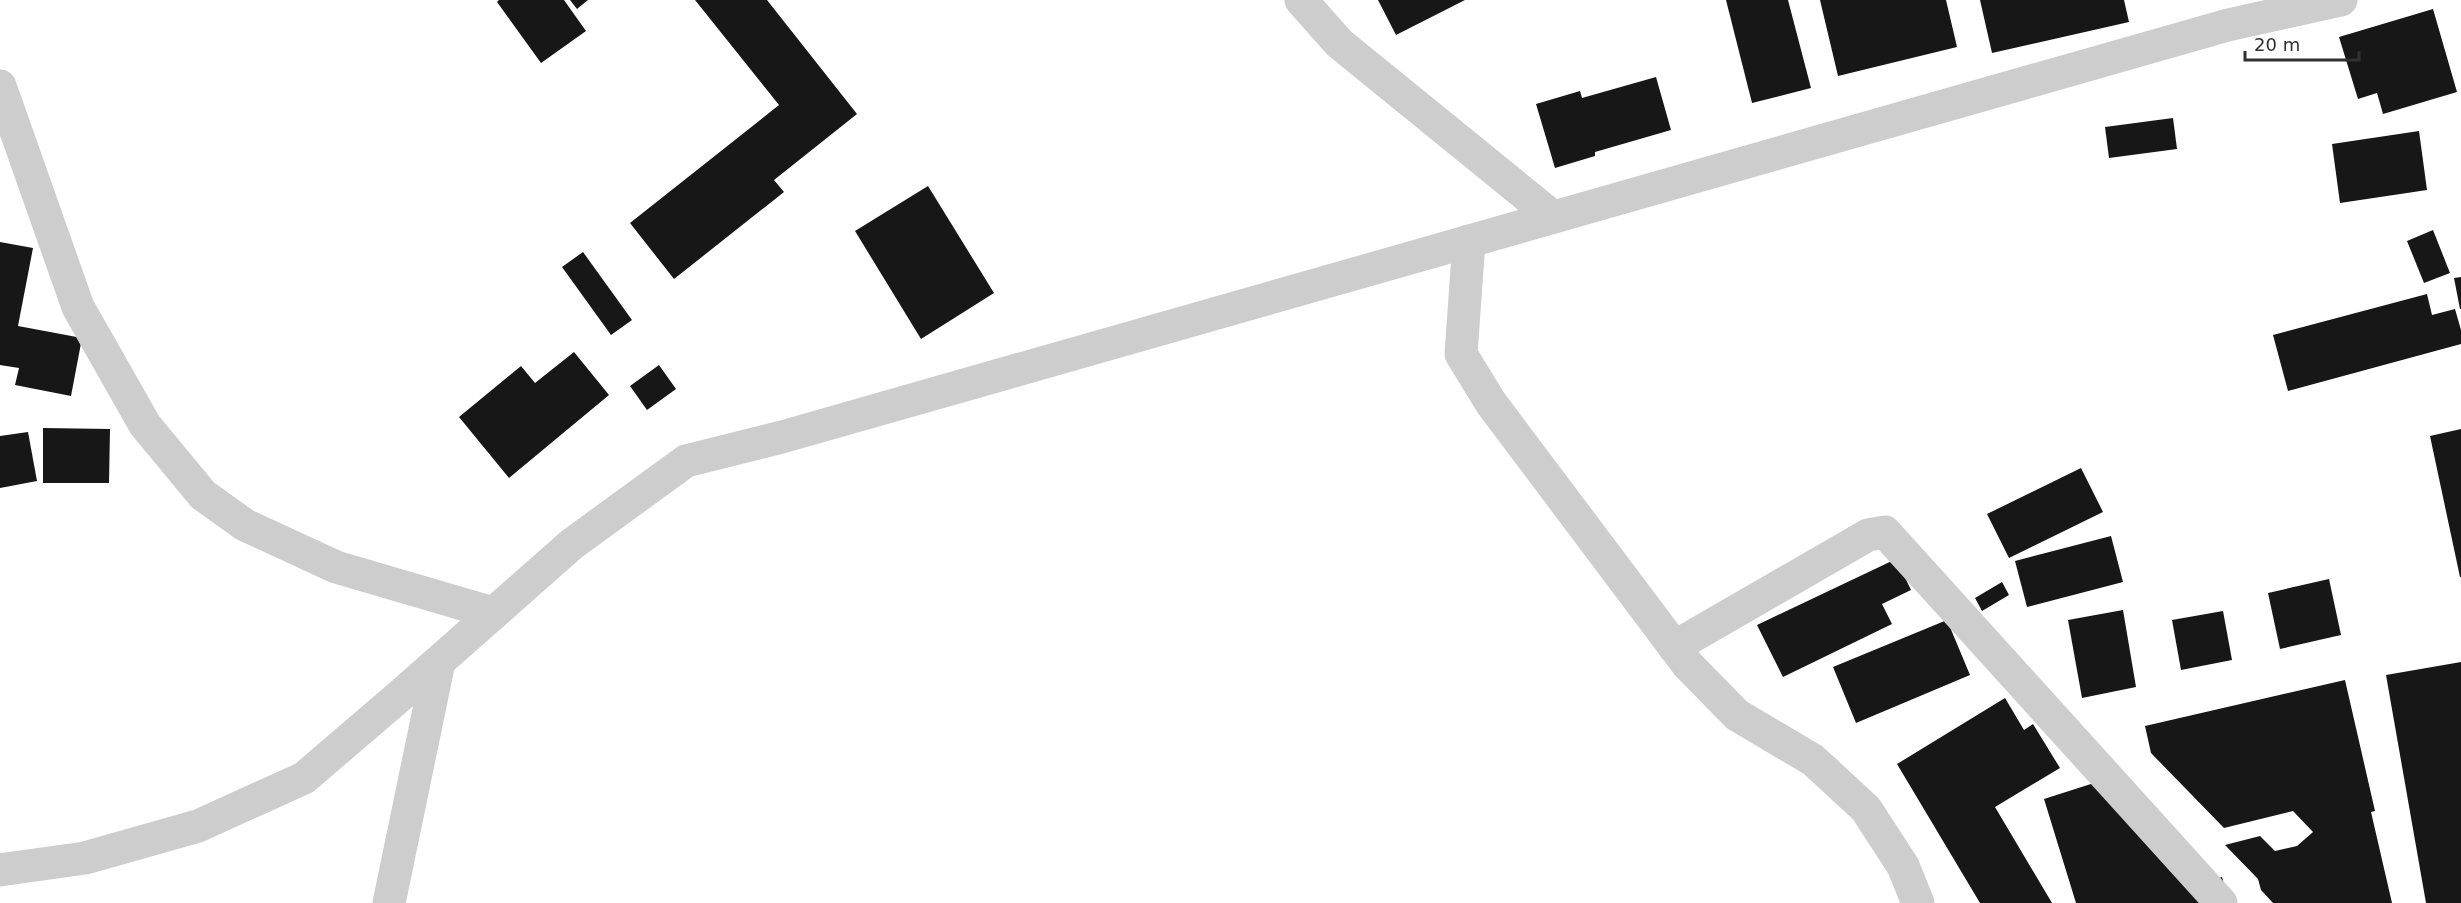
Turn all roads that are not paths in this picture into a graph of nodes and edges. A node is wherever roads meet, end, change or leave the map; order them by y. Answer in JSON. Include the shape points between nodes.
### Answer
{"nodes":[{"id":1,"x":1302,"y":0,"type":"edge"},
{"id":2,"x":2341,"y":0,"type":"edge"},
{"id":3,"x":0,"y":86,"type":"edge"},
{"id":4,"x":1553,"y":217,"type":"junction"},
{"id":5,"x":1469,"y":241,"type":"junction"},
{"id":6,"x":493,"y":613,"type":"junction"},
{"id":7,"x":1674,"y":647,"type":"junction"},
{"id":8,"x":439,"y":662,"type":"junction"},
{"id":9,"x":0,"y":870,"type":"edge"},
{"id":10,"x":389,"y":903,"type":"edge"},
{"id":11,"x":1918,"y":903,"type":"edge"},
{"id":12,"x":2221,"y":903,"type":"edge"}],
"edges":[{"from":1,"to":4,"type":"street","via":[[1339,42]]},
{"from":2,"to":4,"type":"street","via":[[2228,25]]},
{"from":3,"to":6,"type":"street","via":[[78,307],[145,425],[203,495],[245,525],[336,567]]},
{"from":4,"to":5,"type":"street"},
{"from":5,"to":6,"type":"street","via":[[794,434],[686,461],[572,544]]},
{"from":5,"to":7,"type":"street","via":[[1461,354],[1491,403]]},
{"from":6,"to":8,"type":"street"},
{"from":7,"to":11,"type":"street","via":[[1737,715],[1813,760],[1866,809],[1903,866]]},
{"from":7,"to":12,"type":"street","via":[[1868,535],[1885,532]]},
{"from":8,"to":9,"type":"street","via":[[304,778],[198,826],[85,858]]},
{"from":8,"to":10,"type":"street"}]}
